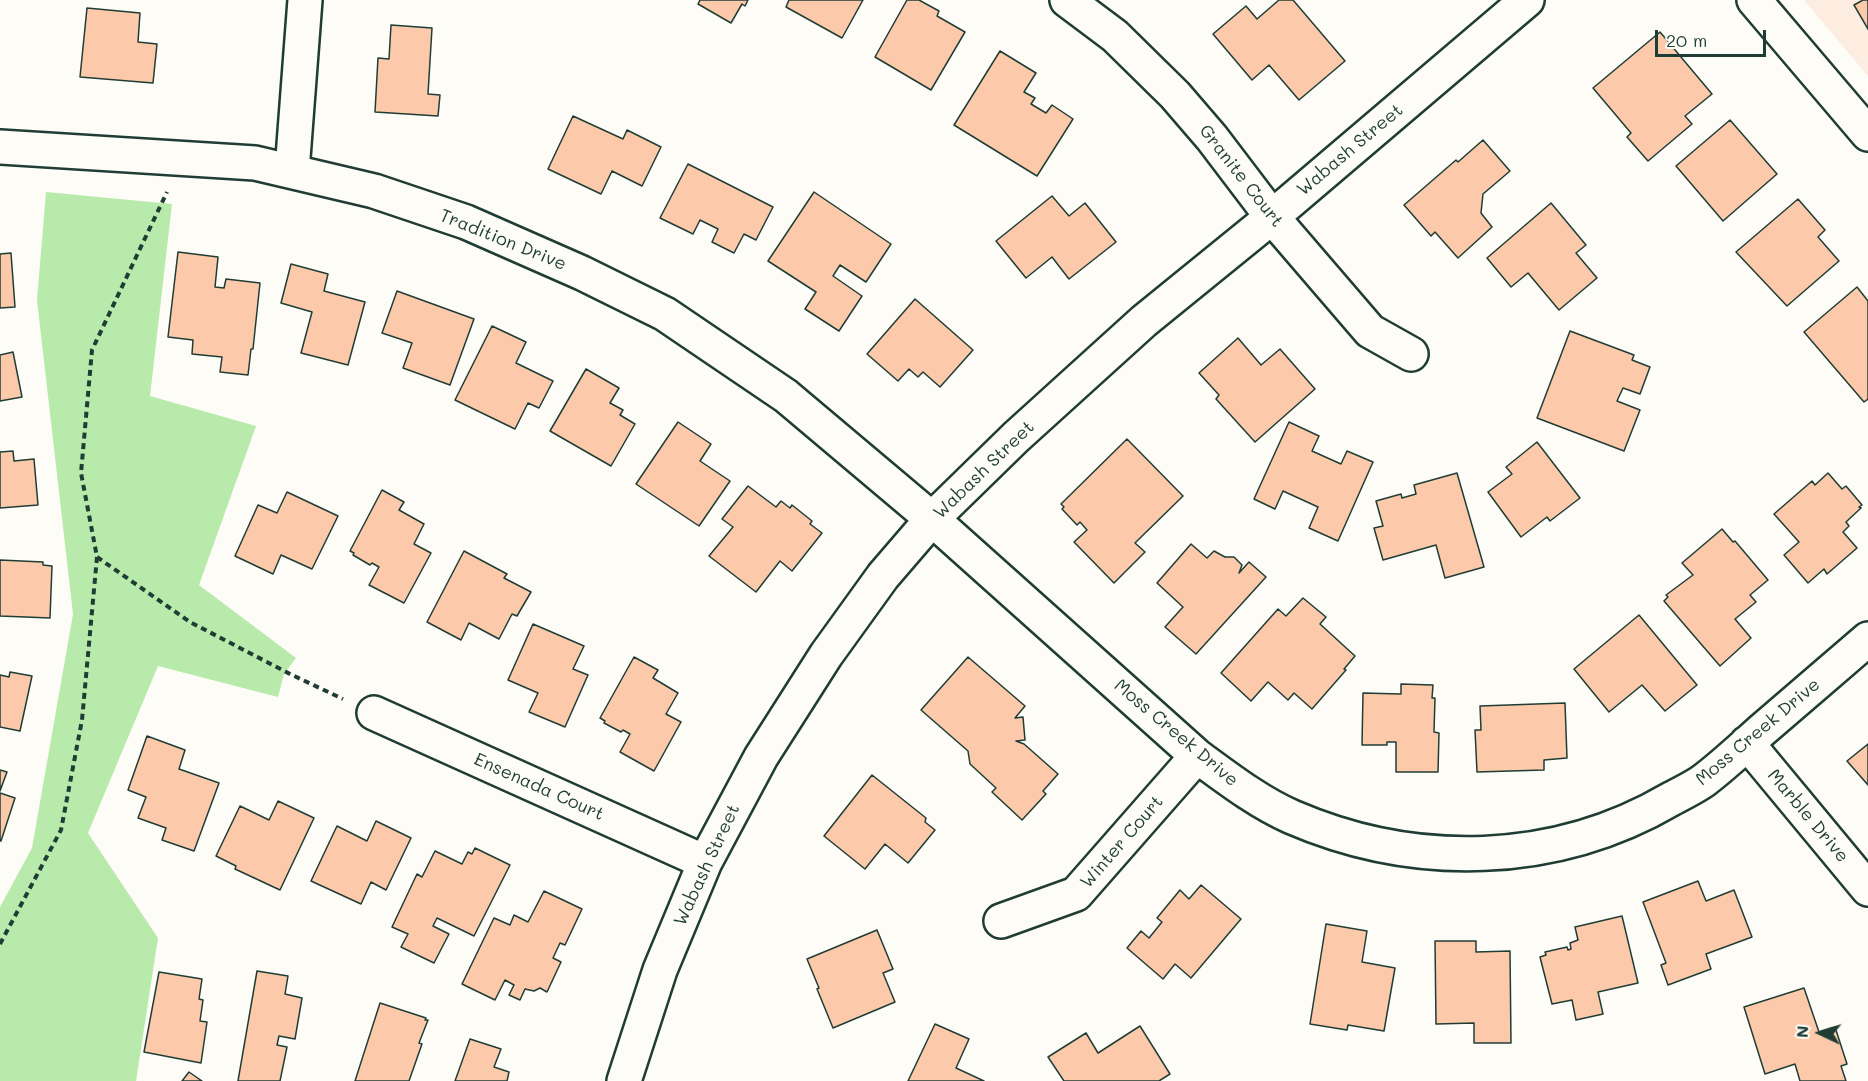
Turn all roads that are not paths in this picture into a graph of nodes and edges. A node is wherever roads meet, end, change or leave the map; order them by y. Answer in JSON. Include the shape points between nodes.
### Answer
{"nodes":[{"id":1,"x":305,"y":0,"type":"edge"},
{"id":2,"x":1067,"y":0,"type":"edge"},
{"id":3,"x":1527,"y":0,"type":"edge"},
{"id":4,"x":1754,"y":0,"type":"edge"},
{"id":5,"x":1868,"y":134,"type":"edge"},
{"id":6,"x":0,"y":147,"type":"edge"},
{"id":7,"x":292,"y":171,"type":"junction"},
{"id":8,"x":1272,"y":217,"type":"junction"},
{"id":9,"x":1411,"y":354,"type":"dead end"},
{"id":10,"x":932,"y":519,"type":"junction"},
{"id":11,"x":1868,"y":639,"type":"edge"},
{"id":12,"x":374,"y":713,"type":"road end"},
{"id":13,"x":1747,"y":743,"type":"junction"},
{"id":14,"x":1197,"y":756,"type":"junction"},
{"id":15,"x":705,"y":862,"type":"junction"},
{"id":16,"x":1868,"y":889,"type":"edge"},
{"id":17,"x":1001,"y":921,"type":"dead end"},
{"id":18,"x":624,"y":1081,"type":"edge"}],
"edges":[{"from":1,"to":7,"type":"street"},
{"from":2,"to":8,"type":"street","name":"Granite Court","via":[[1115,36],[1175,95]]},
{"from":3,"to":8,"type":"street","name":"Wabash Street"},
{"from":4,"to":5,"type":"street"},
{"from":6,"to":7,"type":"street","name":"Tradition Drive","via":[[255,163]]},
{"from":7,"to":10,"type":"street","name":"Tradition Drive","via":[[374,191],[466,222],[665,314],[786,396]]},
{"from":8,"to":9,"type":"street","name":"Granite Court","via":[[1370,331]]},
{"from":8,"to":10,"type":"street","name":"Wabash Street","via":[[1144,321]]},
{"from":10,"to":14,"type":"street","name":"Moss Creek Drive"},
{"from":10,"to":15,"type":"street","name":"Wabash Street","via":[[883,576],[826,655],[761,757]]},
{"from":11,"to":13,"type":"street","name":"Moss Creek Drive"},
{"from":12,"to":15,"type":"street","name":"Ensenada Court"},
{"from":13,"to":14,"type":"street","name":"Moss Creek Drive","via":[[1702,782],[1642,816],[1595,835],[1524,851],[1466,855],[1423,853],[1352,839],[1322,828],[1291,816],[1234,784]]},
{"from":13,"to":16,"type":"street","name":"Marble Drive"},
{"from":14,"to":17,"type":"street","name":"Winter Court","via":[[1076,894]]},
{"from":15,"to":18,"type":"street","name":"Wabash Street","via":[[660,970]]}]}
